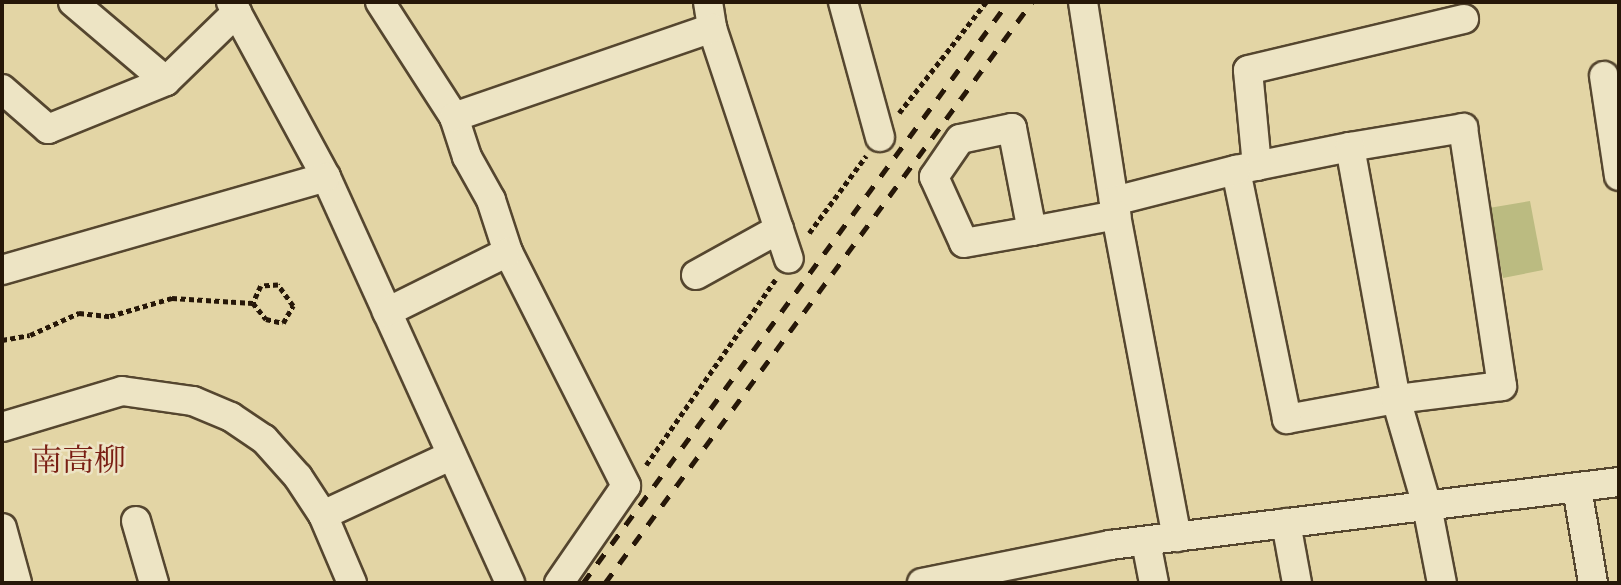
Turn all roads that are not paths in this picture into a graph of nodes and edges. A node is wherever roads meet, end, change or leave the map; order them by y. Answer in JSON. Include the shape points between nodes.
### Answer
{"nodes":[{"id":1,"x":73,"y":2,"type":"edge"},
{"id":2,"x":380,"y":2,"type":"edge"},
{"id":3,"x":843,"y":2,"type":"edge"},
{"id":4,"x":1083,"y":2,"type":"edge"},
{"id":5,"x":234,"y":7,"type":"edge"},
{"id":6,"x":710,"y":15,"type":"edge"},
{"id":7,"x":1464,"y":19,"type":"dead end"},
{"id":8,"x":1604,"y":76,"type":"dead end"},
{"id":9,"x":166,"y":81,"type":"junction"},
{"id":10,"x":2,"y":89,"type":"edge"},
{"id":11,"x":454,"y":117,"type":"junction"},
{"id":12,"x":880,"y":137,"type":"dead end"},
{"id":13,"x":1350,"y":147,"type":"junction"},
{"id":14,"x":1246,"y":168,"type":"junction"},
{"id":15,"x":1619,"y":176,"type":"edge"},
{"id":16,"x":326,"y":177,"type":"junction"},
{"id":17,"x":1115,"y":208,"type":"junction"},
{"id":18,"x":779,"y":229,"type":"junction"},
{"id":19,"x":1032,"y":231,"type":"dead end"},
{"id":20,"x":509,"y":252,"type":"junction"},
{"id":21,"x":789,"y":258,"type":"dead end"},
{"id":22,"x":2,"y":270,"type":"edge"},
{"id":23,"x":696,"y":275,"type":"dead end"},
{"id":24,"x":387,"y":312,"type":"junction"},
{"id":25,"x":1396,"y":399,"type":"junction"},
{"id":26,"x":2,"y":427,"type":"edge"},
{"id":27,"x":452,"y":455,"type":"junction"},
{"id":28,"x":1619,"y":482,"type":"edge"},
{"id":29,"x":1577,"y":488,"type":"junction"},
{"id":30,"x":1427,"y":506,"type":"junction"},
{"id":31,"x":323,"y":515,"type":"junction"},
{"id":32,"x":136,"y":520,"type":"dead end"},
{"id":33,"x":1286,"y":523,"type":"junction"},
{"id":34,"x":2,"y":528,"type":"edge"},
{"id":35,"x":1177,"y":537,"type":"junction"},
{"id":36,"x":1146,"y":542,"type":"junction"},
{"id":37,"x":17,"y":583,"type":"edge"},
{"id":38,"x":154,"y":583,"type":"edge"},
{"id":39,"x":352,"y":583,"type":"edge"},
{"id":40,"x":510,"y":583,"type":"edge"},
{"id":41,"x":559,"y":583,"type":"edge"},
{"id":42,"x":922,"y":583,"type":"edge"},
{"id":43,"x":1154,"y":583,"type":"edge"},
{"id":44,"x":1297,"y":583,"type":"edge"},
{"id":45,"x":1441,"y":583,"type":"edge"},
{"id":46,"x":1593,"y":583,"type":"edge"}],
"edges":[{"from":1,"to":9,"type":"street"},
{"from":2,"to":11,"type":"street"},
{"from":3,"to":12,"type":"street"},
{"from":4,"to":17,"type":"street"},
{"from":5,"to":9,"type":"street"},
{"from":5,"to":16,"type":"street"},
{"from":6,"to":11,"type":"street"},
{"from":6,"to":18,"type":"street"},
{"from":7,"to":14,"type":"street","via":[[1248,70]]},
{"from":8,"to":15,"type":"street"},
{"from":9,"to":10,"type":"street","via":[[48,129]]},
{"from":11,"to":20,"type":"street"},
{"from":13,"to":14,"type":"street"},
{"from":13,"to":25,"type":"street"},
{"from":13,"to":25,"type":"street","via":[[1463,128],[1502,386]]},
{"from":14,"to":17,"type":"street"},
{"from":14,"to":25,"type":"street","via":[[1287,419]]},
{"from":16,"to":22,"type":"street"},
{"from":16,"to":24,"type":"street"},
{"from":17,"to":19,"type":"street"},
{"from":17,"to":35,"type":"street"},
{"from":18,"to":21,"type":"street"},
{"from":18,"to":23,"type":"street"},
{"from":20,"to":24,"type":"street"},
{"from":20,"to":41,"type":"street","via":[[626,486]]},
{"from":24,"to":27,"type":"street"},
{"from":25,"to":30,"type":"street"},
{"from":26,"to":31,"type":"street","via":[[122,391],[193,401],[231,416],[264,439],[298,477]]},
{"from":27,"to":31,"type":"street"},
{"from":27,"to":40,"type":"street"},
{"from":28,"to":29,"type":"street"},
{"from":29,"to":30,"type":"street"},
{"from":29,"to":46,"type":"street"},
{"from":30,"to":33,"type":"street"},
{"from":30,"to":45,"type":"street"},
{"from":31,"to":39,"type":"street"},
{"from":32,"to":38,"type":"street"},
{"from":33,"to":35,"type":"street"},
{"from":33,"to":44,"type":"street"},
{"from":34,"to":37,"type":"street"},
{"from":35,"to":36,"type":"street"},
{"from":36,"to":42,"type":"street","via":[[1110,545]]},
{"from":36,"to":43,"type":"street"}]}
